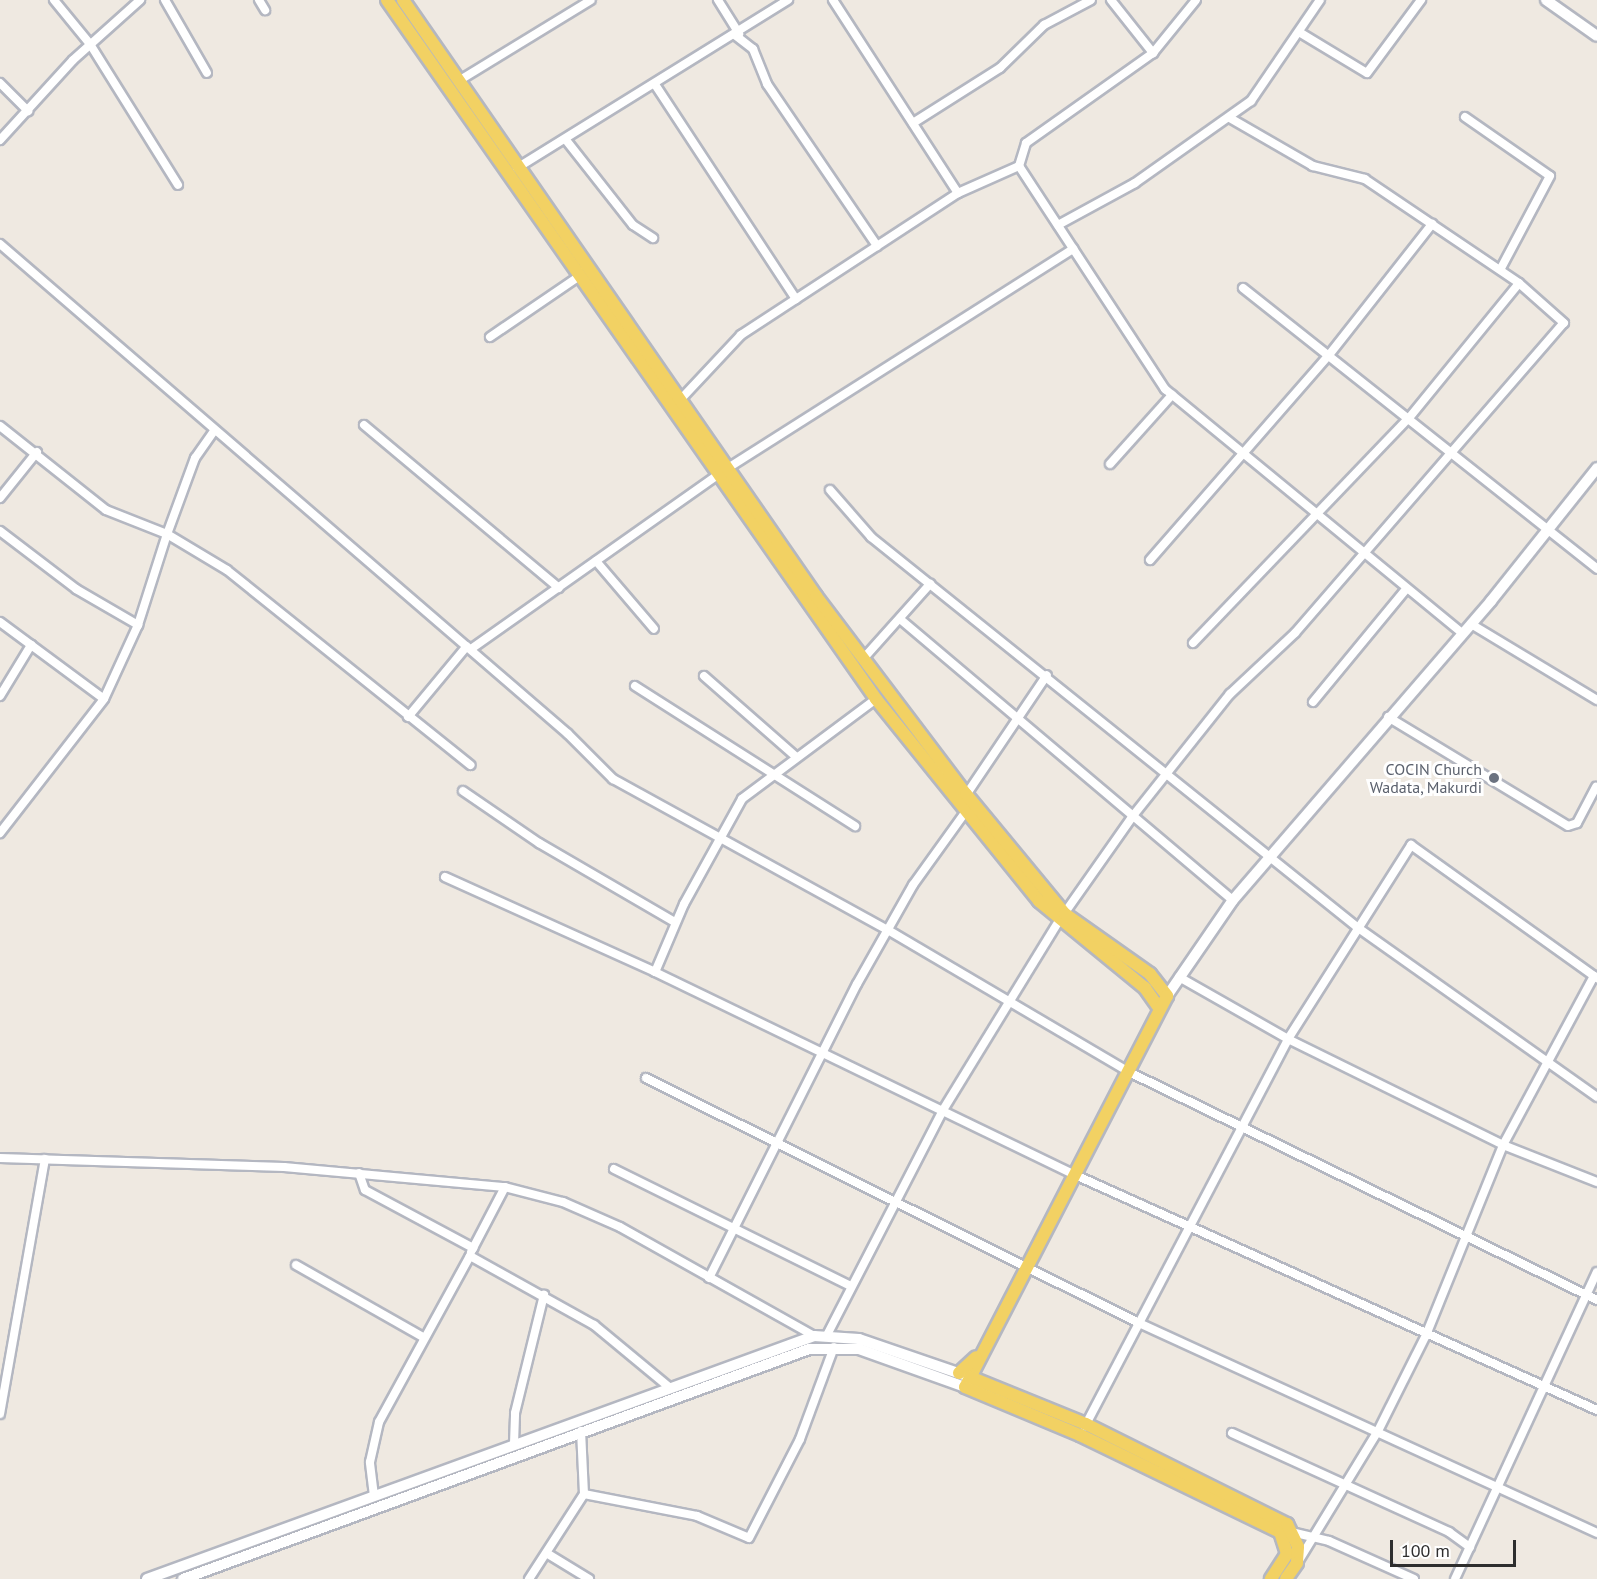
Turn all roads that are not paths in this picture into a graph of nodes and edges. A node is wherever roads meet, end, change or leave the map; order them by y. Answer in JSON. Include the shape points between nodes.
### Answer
{"nodes":[{"id":1,"x":54,"y":0,"type":"edge"},
{"id":2,"x":140,"y":0,"type":"edge"},
{"id":3,"x":165,"y":0,"type":"edge"},
{"id":4,"x":259,"y":0,"type":"edge"},
{"id":5,"x":387,"y":0,"type":"edge"},
{"id":6,"x":403,"y":0,"type":"edge"},
{"id":7,"x":591,"y":0,"type":"edge"},
{"id":8,"x":718,"y":0,"type":"edge"},
{"id":9,"x":788,"y":0,"type":"edge"},
{"id":10,"x":833,"y":0,"type":"edge"},
{"id":11,"x":1091,"y":0,"type":"edge"},
{"id":12,"x":1112,"y":0,"type":"edge"},
{"id":13,"x":1196,"y":0,"type":"edge"},
{"id":14,"x":1320,"y":0,"type":"edge"},
{"id":15,"x":1421,"y":0,"type":"edge"},
{"id":16,"x":1546,"y":0,"type":"edge"},
{"id":17,"x":265,"y":10,"type":"dead end"},
{"id":18,"x":1299,"y":32,"type":"junction"},
{"id":19,"x":737,"y":35,"type":"junction"},
{"id":20,"x":1597,"y":36,"type":"edge"},
{"id":21,"x":90,"y":44,"type":"junction"},
{"id":22,"x":1153,"y":53,"type":"junction"},
{"id":23,"x":207,"y":73,"type":"dead end"},
{"id":24,"x":460,"y":80,"type":"junction"},
{"id":25,"x":0,"y":83,"type":"edge"},
{"id":26,"x":656,"y":86,"type":"junction"},
{"id":27,"x":28,"y":111,"type":"junction"},
{"id":28,"x":1465,"y":117,"type":"dead end"},
{"id":29,"x":1230,"y":118,"type":"junction"},
{"id":30,"x":913,"y":123,"type":"junction"},
{"id":31,"x":0,"y":140,"type":"edge"},
{"id":32,"x":566,"y":140,"type":"junction"},
{"id":33,"x":1019,"y":166,"type":"junction"},
{"id":34,"x":512,"y":170,"type":"junction"},
{"id":35,"x":178,"y":185,"type":"dead end"},
{"id":36,"x":958,"y":193,"type":"junction"},
{"id":37,"x":1432,"y":224,"type":"junction"},
{"id":38,"x":1058,"y":225,"type":"junction"},
{"id":39,"x":653,"y":238,"type":"dead end"},
{"id":40,"x":0,"y":244,"type":"edge"},
{"id":41,"x":877,"y":246,"type":"junction"},
{"id":42,"x":1073,"y":249,"type":"junction"},
{"id":43,"x":1500,"y":270,"type":"junction"},
{"id":44,"x":578,"y":277,"type":"junction"},
{"id":45,"x":1519,"y":283,"type":"junction"},
{"id":46,"x":1243,"y":288,"type":"dead end"},
{"id":47,"x":796,"y":299,"type":"junction"},
{"id":48,"x":490,"y":337,"type":"dead end"},
{"id":49,"x":1329,"y":355,"type":"junction"},
{"id":50,"x":1172,"y":395,"type":"junction"},
{"id":51,"x":681,"y":399,"type":"junction"},
{"id":52,"x":1409,"y":418,"type":"junction"},
{"id":53,"x":364,"y":425,"type":"dead end"},
{"id":54,"x":0,"y":426,"type":"edge"},
{"id":55,"x":214,"y":431,"type":"junction"},
{"id":56,"x":37,"y":452,"type":"junction"},
{"id":57,"x":1241,"y":454,"type":"junction"},
{"id":58,"x":1452,"y":454,"type":"junction"},
{"id":59,"x":1110,"y":464,"type":"dead end"},
{"id":60,"x":723,"y":472,"type":"junction"},
{"id":61,"x":1595,"y":474,"type":"edge"},
{"id":62,"x":830,"y":490,"type":"dead end"},
{"id":63,"x":0,"y":498,"type":"edge"},
{"id":64,"x":1313,"y":513,"type":"junction"},
{"id":65,"x":0,"y":531,"type":"edge"},
{"id":66,"x":1545,"y":532,"type":"junction"},
{"id":67,"x":167,"y":534,"type":"junction"},
{"id":68,"x":1361,"y":555,"type":"junction"},
{"id":69,"x":1150,"y":560,"type":"dead end"},
{"id":70,"x":596,"y":561,"type":"junction"},
{"id":71,"x":1597,"y":569,"type":"edge"},
{"id":72,"x":930,"y":584,"type":"junction"},
{"id":73,"x":559,"y":588,"type":"junction"},
{"id":74,"x":1406,"y":589,"type":"junction"},
{"id":75,"x":900,"y":619,"type":"junction"},
{"id":76,"x":0,"y":622,"type":"edge"},
{"id":77,"x":138,"y":624,"type":"junction"},
{"id":78,"x":1471,"y":624,"type":"junction"},
{"id":79,"x":654,"y":629,"type":"dead end"},
{"id":80,"x":1462,"y":633,"type":"junction"},
{"id":81,"x":1193,"y":644,"type":"dead end"},
{"id":82,"x":31,"y":645,"type":"junction"},
{"id":83,"x":469,"y":647,"type":"junction"},
{"id":84,"x":864,"y":659,"type":"junction"},
{"id":85,"x":1047,"y":675,"type":"junction"},
{"id":86,"x":704,"y":676,"type":"dead end"},
{"id":87,"x":635,"y":686,"type":"dead end"},
{"id":88,"x":0,"y":696,"type":"edge"},
{"id":89,"x":104,"y":699,"type":"junction"},
{"id":90,"x":876,"y":699,"type":"junction"},
{"id":91,"x":1597,"y":700,"type":"edge"},
{"id":92,"x":1313,"y":702,"type":"dead end"},
{"id":93,"x":408,"y":717,"type":"junction"},
{"id":94,"x":1389,"y":717,"type":"junction"},
{"id":95,"x":1019,"y":723,"type":"junction"},
{"id":96,"x":795,"y":756,"type":"junction"},
{"id":97,"x":470,"y":765,"type":"dead end"},
{"id":98,"x":1166,"y":772,"type":"junction"},
{"id":99,"x":772,"y":773,"type":"junction"},
{"id":100,"x":1597,"y":786,"type":"edge"},
{"id":101,"x":463,"y":791,"type":"dead end"},
{"id":102,"x":966,"y":803,"type":"junction"},
{"id":103,"x":1132,"y":817,"type":"junction"},
{"id":104,"x":855,"y":826,"type":"dead end"},
{"id":105,"x":0,"y":833,"type":"edge"},
{"id":106,"x":720,"y":835,"type":"junction"},
{"id":107,"x":1271,"y":855,"type":"junction"},
{"id":108,"x":445,"y":877,"type":"dead end"},
{"id":109,"x":1233,"y":900,"type":"junction"},
{"id":110,"x":1062,"y":917,"type":"junction"},
{"id":111,"x":675,"y":922,"type":"junction"},
{"id":112,"x":1357,"y":927,"type":"junction"},
{"id":113,"x":888,"y":930,"type":"junction"},
{"id":114,"x":655,"y":972,"type":"junction"},
{"id":115,"x":1179,"y":977,"type":"junction"},
{"id":116,"x":1596,"y":977,"type":"edge"},
{"id":117,"x":1167,"y":996,"type":"junction"},
{"id":118,"x":1010,"y":1002,"type":"junction"},
{"id":119,"x":1159,"y":1008,"type":"junction"},
{"id":120,"x":1288,"y":1039,"type":"junction"},
{"id":121,"x":819,"y":1056,"type":"junction"},
{"id":122,"x":1548,"y":1063,"type":"junction"},
{"id":123,"x":1126,"y":1071,"type":"junction"},
{"id":124,"x":646,"y":1078,"type":"dead end"},
{"id":125,"x":1597,"y":1096,"type":"edge"},
{"id":126,"x":943,"y":1110,"type":"junction"},
{"id":127,"x":1239,"y":1130,"type":"junction"},
{"id":128,"x":778,"y":1145,"type":"junction"},
{"id":129,"x":1503,"y":1145,"type":"junction"},
{"id":130,"x":0,"y":1158,"type":"edge"},
{"id":131,"x":45,"y":1159,"type":"junction"},
{"id":132,"x":614,"y":1169,"type":"dead end"},
{"id":133,"x":359,"y":1173,"type":"junction"},
{"id":134,"x":1073,"y":1174,"type":"junction"},
{"id":135,"x":1597,"y":1182,"type":"edge"},
{"id":136,"x":505,"y":1187,"type":"junction"},
{"id":137,"x":894,"y":1204,"type":"junction"},
{"id":138,"x":1188,"y":1227,"type":"junction"},
{"id":139,"x":735,"y":1228,"type":"junction"},
{"id":140,"x":1467,"y":1238,"type":"junction"},
{"id":141,"x":471,"y":1252,"type":"junction"},
{"id":142,"x":296,"y":1265,"type":"dead end"},
{"id":143,"x":1026,"y":1267,"type":"junction"},
{"id":144,"x":1597,"y":1272,"type":"edge"},
{"id":145,"x":709,"y":1278,"type":"junction"},
{"id":146,"x":849,"y":1285,"type":"junction"},
{"id":147,"x":544,"y":1295,"type":"junction"},
{"id":148,"x":1586,"y":1296,"type":"junction"},
{"id":149,"x":1597,"y":1300,"type":"edge"},
{"id":150,"x":1139,"y":1323,"type":"junction"},
{"id":151,"x":827,"y":1335,"type":"junction"},
{"id":152,"x":1426,"y":1335,"type":"junction"},
{"id":153,"x":814,"y":1336,"type":"junction"},
{"id":154,"x":423,"y":1337,"type":"junction"},
{"id":155,"x":834,"y":1347,"type":"junction"},
{"id":156,"x":981,"y":1353,"type":"junction"},
{"id":157,"x":965,"y":1379,"type":"junction"},
{"id":158,"x":984,"y":1383,"type":"junction"},
{"id":159,"x":1543,"y":1386,"type":"junction"},
{"id":160,"x":669,"y":1388,"type":"junction"},
{"id":161,"x":1597,"y":1410,"type":"edge"},
{"id":162,"x":0,"y":1414,"type":"edge"},
{"id":163,"x":1083,"y":1429,"type":"junction"},
{"id":164,"x":581,"y":1431,"type":"junction"},
{"id":165,"x":1378,"y":1431,"type":"junction"},
{"id":166,"x":1232,"y":1433,"type":"dead end"},
{"id":167,"x":514,"y":1444,"type":"junction"},
{"id":168,"x":1348,"y":1485,"type":"junction"},
{"id":169,"x":1494,"y":1488,"type":"junction"},
{"id":170,"x":584,"y":1494,"type":"junction"},
{"id":171,"x":374,"y":1496,"type":"junction"},
{"id":172,"x":1294,"y":1531,"type":"junction"},
{"id":173,"x":1280,"y":1532,"type":"junction"},
{"id":174,"x":1597,"y":1533,"type":"edge"},
{"id":175,"x":1317,"y":1537,"type":"junction"},
{"id":176,"x":1470,"y":1547,"type":"junction"},
{"id":177,"x":548,"y":1554,"type":"junction"},
{"id":178,"x":1297,"y":1563,"type":"junction"},
{"id":179,"x":1288,"y":1578,"type":"edge"},
{"id":180,"x":147,"y":1579,"type":"edge"},
{"id":181,"x":183,"y":1579,"type":"edge"},
{"id":182,"x":529,"y":1579,"type":"edge"},
{"id":183,"x":589,"y":1579,"type":"edge"},
{"id":184,"x":1271,"y":1579,"type":"edge"},
{"id":185,"x":1414,"y":1579,"type":"edge"},
{"id":186,"x":1455,"y":1579,"type":"edge"}],
"edges":[{"from":1,"to":21,"type":"street"},
{"from":2,"to":21,"type":"street"},
{"from":3,"to":23,"type":"street"},
{"from":4,"to":17,"type":"street"},
{"from":5,"to":34,"type":"main road"},
{"from":6,"to":24,"type":"main road"},
{"from":7,"to":24,"type":"street"},
{"from":8,"to":19,"type":"street"},
{"from":9,"to":19,"type":"street"},
{"from":10,"to":30,"type":"street"},
{"from":11,"to":30,"type":"street","via":[[1044,25],[1000,68]]},
{"from":12,"to":22,"type":"street"},
{"from":13,"to":22,"type":"street"},
{"from":14,"to":18,"type":"street"},
{"from":15,"to":18,"type":"street","via":[[1367,73]]},
{"from":16,"to":20,"type":"street"},
{"from":18,"to":29,"type":"street","via":[[1259,92]]},
{"from":19,"to":26,"type":"street"},
{"from":19,"to":41,"type":"street","via":[[753,49],[767,84]]},
{"from":21,"to":27,"type":"street"},
{"from":21,"to":35,"type":"street"},
{"from":22,"to":33,"type":"street","via":[[1026,143]]},
{"from":24,"to":34,"type":"main road"},
{"from":25,"to":27,"type":"street"},
{"from":26,"to":32,"type":"street"},
{"from":26,"to":47,"type":"street"},
{"from":27,"to":31,"type":"street"},
{"from":28,"to":43,"type":"street","via":[[1550,176]]},
{"from":29,"to":37,"type":"street","via":[[1313,166],[1365,179]]},
{"from":29,"to":38,"type":"street","via":[[1135,183]]},
{"from":30,"to":36,"type":"street"},
{"from":32,"to":34,"type":"street"},
{"from":32,"to":39,"type":"street","via":[[633,225]]},
{"from":33,"to":36,"type":"street"},
{"from":33,"to":38,"type":"street"},
{"from":34,"to":44,"type":"main road"},
{"from":34,"to":51,"type":"main road"},
{"from":36,"to":41,"type":"street"},
{"from":37,"to":43,"type":"street"},
{"from":37,"to":49,"type":"street"},
{"from":38,"to":42,"type":"street"},
{"from":40,"to":55,"type":"street"},
{"from":41,"to":47,"type":"street"},
{"from":42,"to":50,"type":"street","via":[[1149,368]]},
{"from":42,"to":60,"type":"street"},
{"from":43,"to":45,"type":"street"},
{"from":44,"to":48,"type":"street"},
{"from":44,"to":60,"type":"main road"},
{"from":45,"to":52,"type":"street"},
{"from":45,"to":58,"type":"street","via":[[1561,316],[1562,326]]},
{"from":46,"to":49,"type":"street"},
{"from":47,"to":51,"type":"street","via":[[727,346]]},
{"from":49,"to":52,"type":"street"},
{"from":49,"to":57,"type":"street"},
{"from":50,"to":57,"type":"street"},
{"from":50,"to":59,"type":"street"},
{"from":51,"to":60,"type":"main road"},
{"from":52,"to":58,"type":"street"},
{"from":52,"to":64,"type":"street"},
{"from":53,"to":73,"type":"street"},
{"from":54,"to":56,"type":"street"},
{"from":55,"to":67,"type":"street","via":[[195,458]]},
{"from":55,"to":83,"type":"street"},
{"from":56,"to":63,"type":"street"},
{"from":56,"to":67,"type":"street","via":[[106,510]]},
{"from":57,"to":64,"type":"street"},
{"from":57,"to":69,"type":"street"},
{"from":58,"to":66,"type":"street"},
{"from":58,"to":68,"type":"street"},
{"from":60,"to":70,"type":"street"},
{"from":60,"to":84,"type":"main road"},
{"from":60,"to":90,"type":"main road"},
{"from":61,"to":66,"type":"street"},
{"from":62,"to":72,"type":"street","via":[[871,537]]},
{"from":64,"to":68,"type":"street"},
{"from":64,"to":81,"type":"street"},
{"from":65,"to":77,"type":"street","via":[[76,589]]},
{"from":66,"to":71,"type":"street"},
{"from":66,"to":78,"type":"street"},
{"from":67,"to":77,"type":"street"},
{"from":67,"to":93,"type":"street","via":[[227,570]]},
{"from":68,"to":74,"type":"street"},
{"from":68,"to":98,"type":"street","via":[[1295,633],[1236,687]]},
{"from":70,"to":73,"type":"street"},
{"from":70,"to":79,"type":"street"},
{"from":72,"to":75,"type":"street"},
{"from":72,"to":85,"type":"street"},
{"from":73,"to":83,"type":"street"},
{"from":74,"to":80,"type":"street"},
{"from":74,"to":92,"type":"street"},
{"from":75,"to":84,"type":"street"},
{"from":75,"to":95,"type":"street"},
{"from":76,"to":82,"type":"street"},
{"from":77,"to":89,"type":"street"},
{"from":78,"to":80,"type":"street"},
{"from":78,"to":91,"type":"street"},
{"from":80,"to":94,"type":"street"},
{"from":82,"to":88,"type":"street"},
{"from":82,"to":89,"type":"street"},
{"from":83,"to":93,"type":"street"},
{"from":83,"to":106,"type":"street","via":[[614,779]]},
{"from":84,"to":102,"type":"main road"},
{"from":85,"to":95,"type":"street"},
{"from":85,"to":98,"type":"street"},
{"from":86,"to":96,"type":"street"},
{"from":87,"to":99,"type":"street"},
{"from":89,"to":105,"type":"street"},
{"from":90,"to":96,"type":"street"},
{"from":90,"to":102,"type":"main road"},
{"from":93,"to":97,"type":"street"},
{"from":94,"to":100,"type":"street","via":[[1568,826],[1577,823]]},
{"from":94,"to":107,"type":"street"},
{"from":95,"to":102,"type":"street"},
{"from":95,"to":103,"type":"street"},
{"from":96,"to":99,"type":"street"},
{"from":98,"to":103,"type":"street"},
{"from":98,"to":107,"type":"street"},
{"from":99,"to":104,"type":"street"},
{"from":99,"to":106,"type":"street","via":[[742,798]]},
{"from":101,"to":111,"type":"street","via":[[539,843]]},
{"from":102,"to":110,"type":"main road"},
{"from":102,"to":113,"type":"street"},
{"from":103,"to":109,"type":"street"},
{"from":103,"to":110,"type":"street"},
{"from":106,"to":111,"type":"street"},
{"from":106,"to":113,"type":"street"},
{"from":107,"to":109,"type":"street"},
{"from":107,"to":112,"type":"street"},
{"from":108,"to":114,"type":"street"},
{"from":109,"to":115,"type":"street"},
{"from":110,"to":117,"type":"main road","via":[[1150,974]]},
{"from":110,"to":118,"type":"street"},
{"from":110,"to":119,"type":"main road","via":[[1145,988]]},
{"from":111,"to":114,"type":"street"},
{"from":112,"to":116,"type":"street","via":[[1414,843]]},
{"from":112,"to":120,"type":"street"},
{"from":112,"to":122,"type":"street"},
{"from":113,"to":118,"type":"street"},
{"from":113,"to":121,"type":"street"},
{"from":114,"to":121,"type":"street"},
{"from":115,"to":117,"type":"street"},
{"from":115,"to":120,"type":"street"},
{"from":116,"to":122,"type":"street"},
{"from":117,"to":119,"type":"main road"},
{"from":118,"to":123,"type":"street"},
{"from":118,"to":126,"type":"street"},
{"from":119,"to":123,"type":"main road"},
{"from":120,"to":127,"type":"street"},
{"from":120,"to":129,"type":"street"},
{"from":121,"to":126,"type":"street"},
{"from":121,"to":128,"type":"street"},
{"from":122,"to":125,"type":"street"},
{"from":122,"to":129,"type":"street"},
{"from":123,"to":127,"type":"street"},
{"from":123,"to":134,"type":"main road"},
{"from":124,"to":128,"type":"street"},
{"from":126,"to":134,"type":"street"},
{"from":126,"to":137,"type":"street"},
{"from":127,"to":138,"type":"street"},
{"from":127,"to":140,"type":"street"},
{"from":128,"to":137,"type":"street"},
{"from":128,"to":139,"type":"street"},
{"from":129,"to":135,"type":"street"},
{"from":129,"to":140,"type":"street"},
{"from":130,"to":131,"type":"street"},
{"from":131,"to":133,"type":"street"},
{"from":131,"to":162,"type":"street"},
{"from":132,"to":139,"type":"street"},
{"from":133,"to":136,"type":"street"},
{"from":133,"to":141,"type":"street","via":[[365,1190]]},
{"from":134,"to":138,"type":"street"},
{"from":134,"to":143,"type":"main road"},
{"from":136,"to":141,"type":"street"},
{"from":136,"to":145,"type":"street","via":[[587,1211]]},
{"from":137,"to":143,"type":"street"},
{"from":137,"to":146,"type":"street"},
{"from":138,"to":150,"type":"street"},
{"from":138,"to":152,"type":"street"},
{"from":139,"to":145,"type":"street"},
{"from":139,"to":146,"type":"street"},
{"from":140,"to":148,"type":"street"},
{"from":140,"to":152,"type":"street"},
{"from":141,"to":147,"type":"street"},
{"from":141,"to":154,"type":"street"},
{"from":142,"to":154,"type":"street"},
{"from":143,"to":150,"type":"street"},
{"from":143,"to":156,"type":"main road"},
{"from":144,"to":148,"type":"street"},
{"from":145,"to":153,"type":"street"},
{"from":146,"to":151,"type":"street"},
{"from":147,"to":160,"type":"street","via":[[648,1365]]},
{"from":147,"to":167,"type":"street","via":[[515,1413]]},
{"from":148,"to":149,"type":"street"},
{"from":148,"to":159,"type":"street"},
{"from":150,"to":163,"type":"street"},
{"from":150,"to":165,"type":"street"},
{"from":151,"to":153,"type":"street"},
{"from":151,"to":157,"type":"street","via":[[890,1347]]},
{"from":152,"to":159,"type":"street"},
{"from":152,"to":165,"type":"street"},
{"from":153,"to":160,"type":"street"},
{"from":154,"to":171,"type":"street","via":[[377,1429],[370,1462]]},
{"from":155,"to":157,"type":"street"},
{"from":155,"to":164,"type":"street","via":[[785,1356]]},
{"from":155,"to":170,"type":"street","via":[[793,1456],[749,1538],[697,1516]]},
{"from":156,"to":157,"type":"main road"},
{"from":156,"to":158,"type":"main road"},
{"from":157,"to":158,"type":"main road"},
{"from":157,"to":163,"type":"main road"},
{"from":158,"to":163,"type":"main road"},
{"from":159,"to":161,"type":"street"},
{"from":159,"to":169,"type":"street"},
{"from":160,"to":167,"type":"street"},
{"from":163,"to":172,"type":"main road"},
{"from":163,"to":173,"type":"main road"},
{"from":164,"to":170,"type":"street"},
{"from":164,"to":181,"type":"street"},
{"from":165,"to":168,"type":"street"},
{"from":165,"to":169,"type":"street"},
{"from":166,"to":168,"type":"street"},
{"from":167,"to":171,"type":"street"},
{"from":168,"to":175,"type":"street"},
{"from":168,"to":176,"type":"street"},
{"from":169,"to":174,"type":"street"},
{"from":169,"to":176,"type":"street"},
{"from":170,"to":177,"type":"street"},
{"from":171,"to":180,"type":"street"},
{"from":172,"to":173,"type":"street"},
{"from":172,"to":175,"type":"street"},
{"from":172,"to":178,"type":"main road"},
{"from":173,"to":184,"type":"main road","via":[[1287,1554]]},
{"from":175,"to":178,"type":"street"},
{"from":175,"to":185,"type":"street"},
{"from":176,"to":186,"type":"street"},
{"from":177,"to":182,"type":"street"},
{"from":177,"to":183,"type":"street"},
{"from":178,"to":179,"type":"main road"}]}
